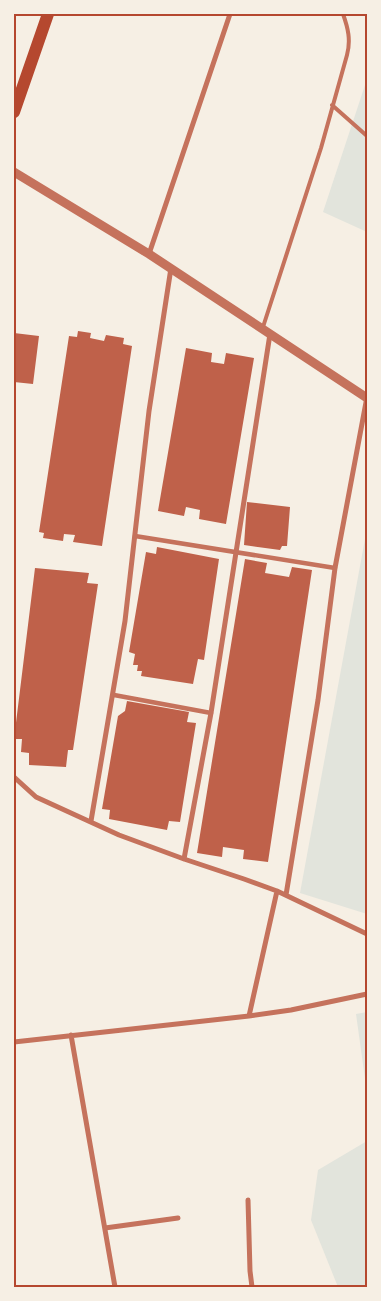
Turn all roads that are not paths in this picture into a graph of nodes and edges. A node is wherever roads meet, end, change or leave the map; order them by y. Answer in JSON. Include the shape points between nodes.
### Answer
{"nodes":[{"id":1,"x":48,"y":14,"type":"edge"},
{"id":2,"x":230,"y":14,"type":"edge"},
{"id":3,"x":343,"y":14,"type":"edge"},
{"id":4,"x":332,"y":105,"type":"junction"},
{"id":5,"x":14,"y":112,"type":"edge"},
{"id":6,"x":367,"y":136,"type":"edge"},
{"id":7,"x":14,"y":172,"type":"edge"},
{"id":8,"x":148,"y":254,"type":"junction"},
{"id":9,"x":171,"y":268,"type":"junction"},
{"id":10,"x":267,"y":331,"type":"junction"},
{"id":11,"x":367,"y":398,"type":"edge"},
{"id":12,"x":135,"y":536,"type":"junction"},
{"id":13,"x":237,"y":552,"type":"junction"},
{"id":14,"x":335,"y":568,"type":"junction"},
{"id":15,"x":114,"y":695,"type":"junction"},
{"id":16,"x":211,"y":713,"type":"junction"},
{"id":17,"x":14,"y":777,"type":"edge"},
{"id":18,"x":91,"y":821,"type":"junction"},
{"id":19,"x":184,"y":859,"type":"junction"},
{"id":20,"x":277,"y":892,"type":"junction"},
{"id":21,"x":286,"y":895,"type":"junction"},
{"id":22,"x":367,"y":934,"type":"edge"},
{"id":23,"x":367,"y":994,"type":"edge"},
{"id":24,"x":249,"y":1016,"type":"junction"},
{"id":25,"x":71,"y":1035,"type":"junction"},
{"id":26,"x":14,"y":1042,"type":"edge"},
{"id":27,"x":248,"y":1200,"type":"dead end"},
{"id":28,"x":178,"y":1218,"type":"dead end"},
{"id":29,"x":105,"y":1228,"type":"junction"},
{"id":30,"x":115,"y":1287,"type":"edge"},
{"id":31,"x":252,"y":1287,"type":"edge"}],
"edges":[{"from":1,"to":5,"type":"main road"},
{"from":2,"to":8,"type":"street"},
{"from":3,"to":4,"type":"lane","via":[[349,31],[349,47]]},
{"from":4,"to":6,"type":"lane"},
{"from":4,"to":10,"type":"lane"},
{"from":7,"to":8,"type":"street"},
{"from":8,"to":9,"type":"street"},
{"from":9,"to":10,"type":"street"},
{"from":9,"to":12,"type":"street","via":[[149,411]]},
{"from":10,"to":11,"type":"street"},
{"from":10,"to":13,"type":"street"},
{"from":11,"to":14,"type":"street"},
{"from":12,"to":13,"type":"street"},
{"from":12,"to":15,"type":"street"},
{"from":13,"to":14,"type":"street"},
{"from":13,"to":16,"type":"street"},
{"from":14,"to":21,"type":"street"},
{"from":15,"to":16,"type":"street"},
{"from":15,"to":18,"type":"street"},
{"from":16,"to":19,"type":"street"},
{"from":17,"to":18,"type":"street","via":[[36,798]]},
{"from":18,"to":19,"type":"street"},
{"from":19,"to":20,"type":"street"},
{"from":20,"to":21,"type":"street"},
{"from":20,"to":24,"type":"street"},
{"from":21,"to":22,"type":"street"},
{"from":23,"to":24,"type":"street"},
{"from":24,"to":25,"type":"street"},
{"from":25,"to":26,"type":"street"},
{"from":25,"to":29,"type":"street"},
{"from":27,"to":31,"type":"street"},
{"from":28,"to":29,"type":"street"},
{"from":29,"to":30,"type":"street"}]}
